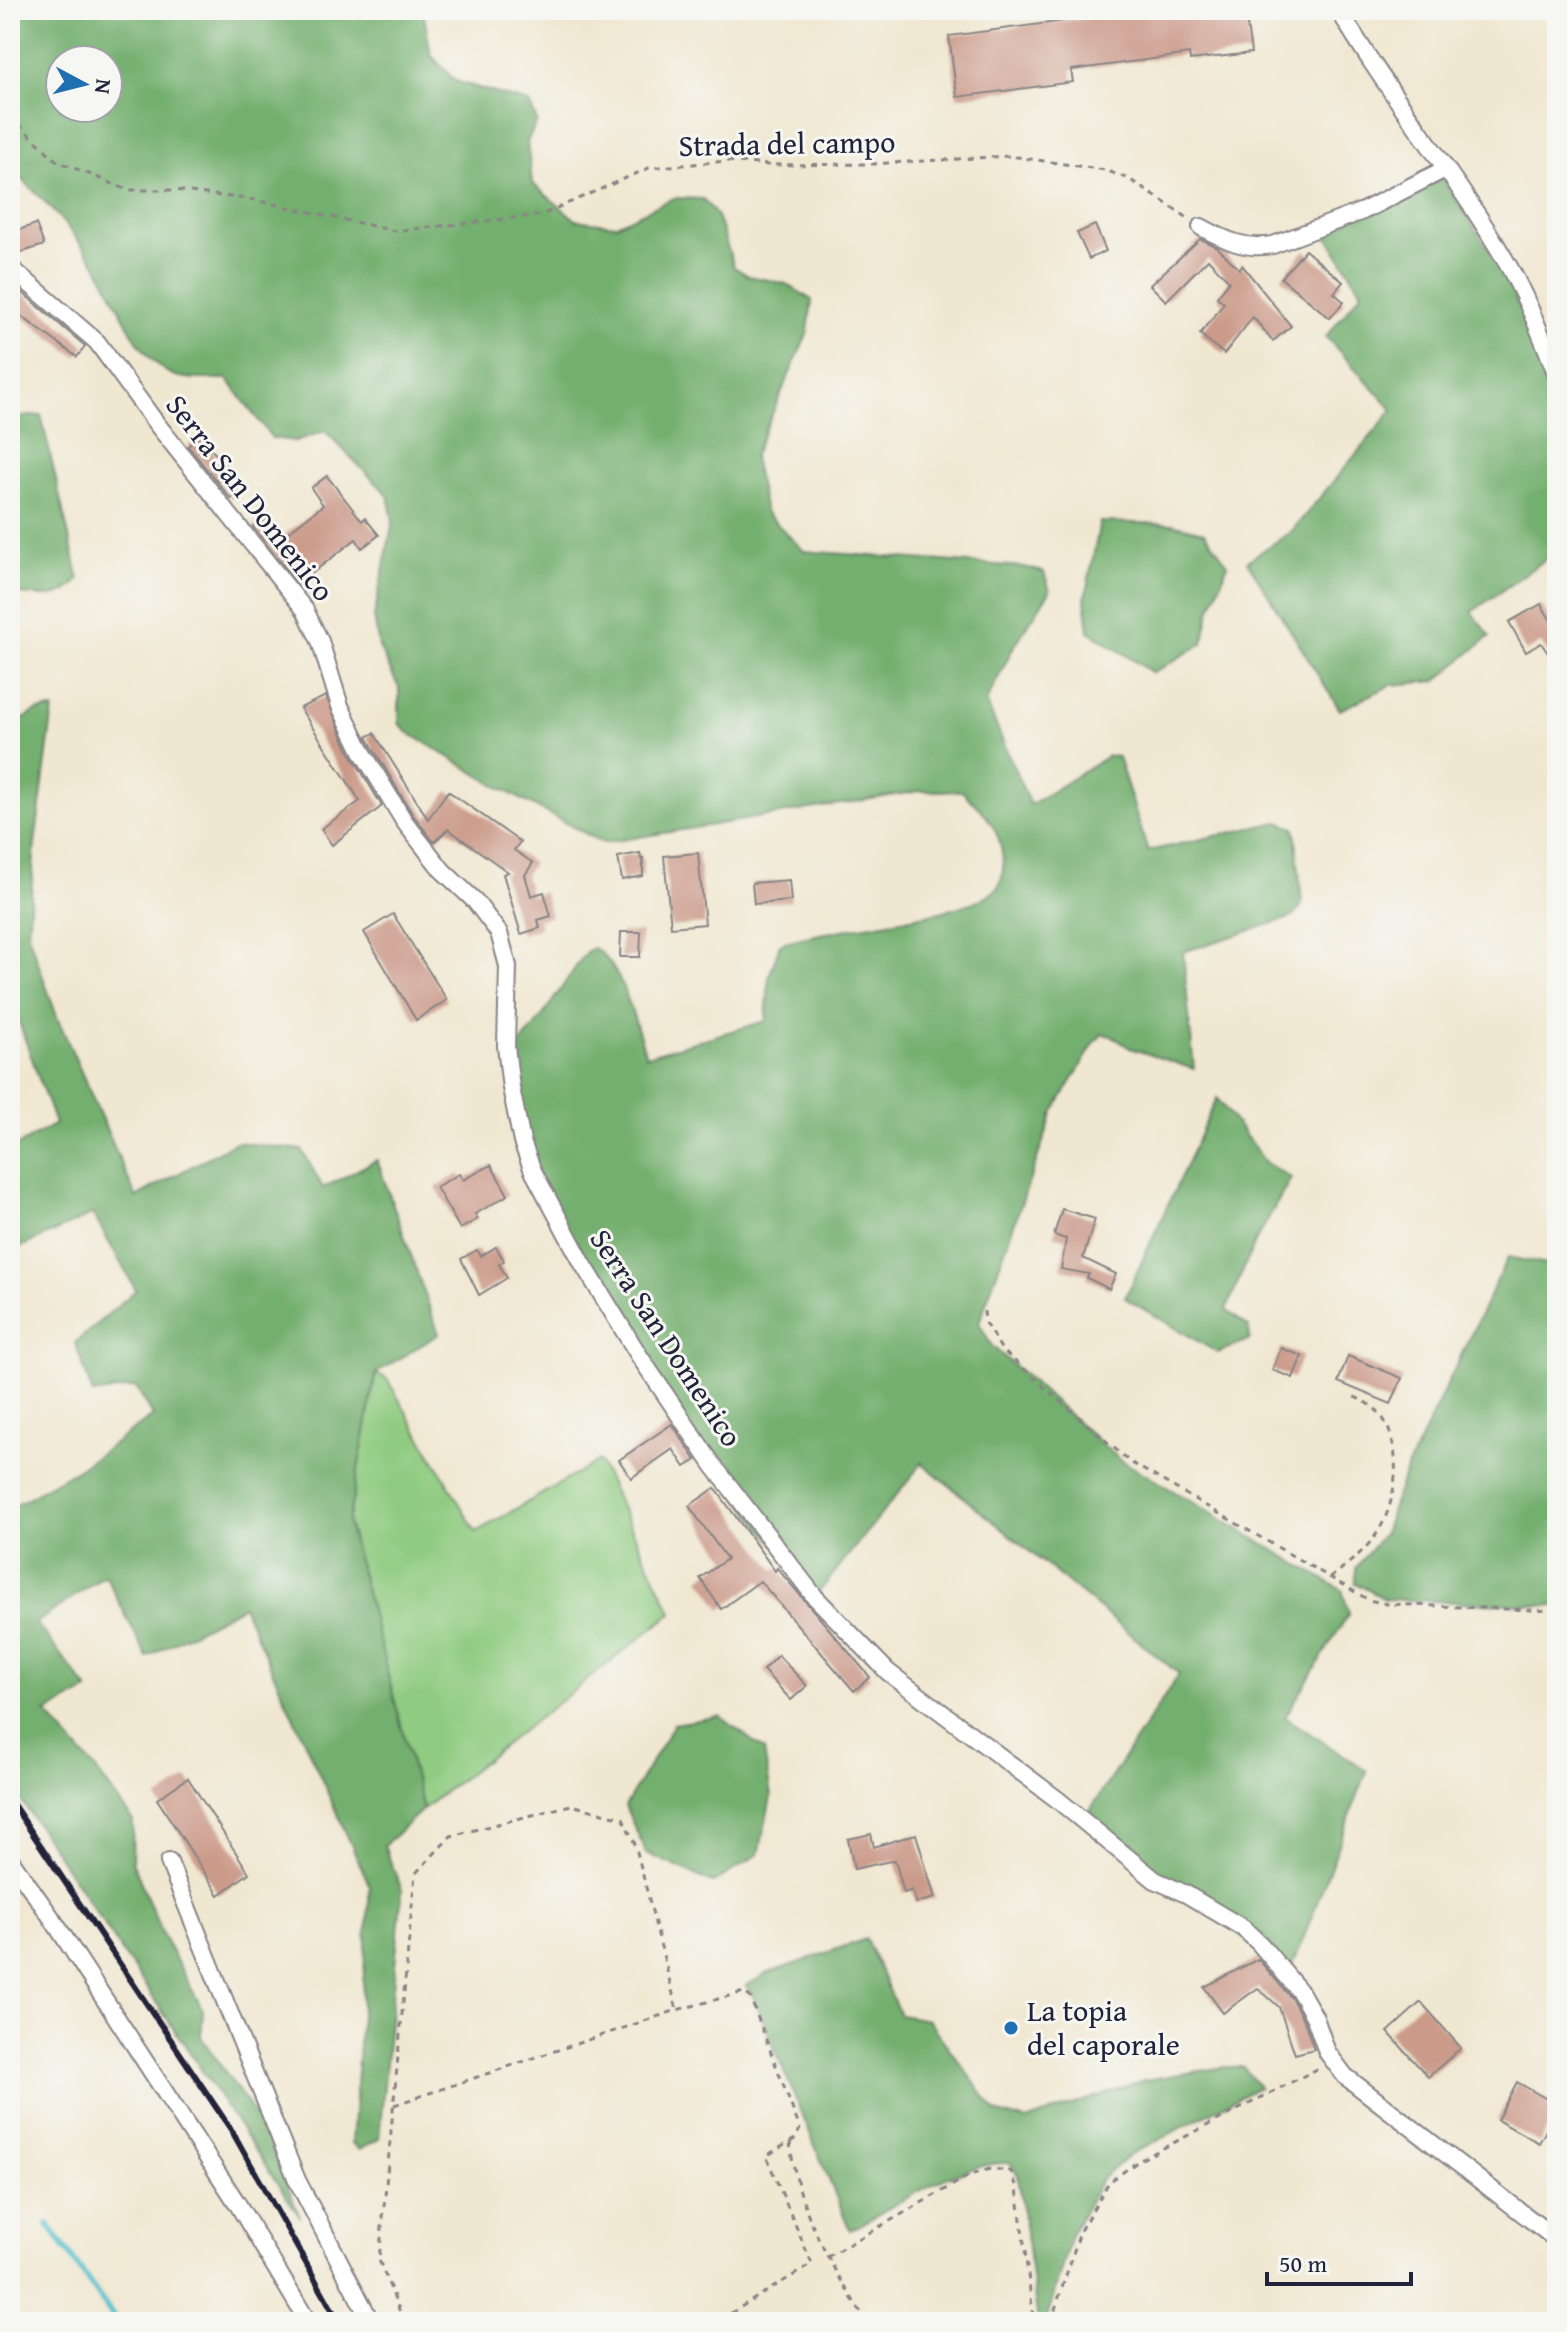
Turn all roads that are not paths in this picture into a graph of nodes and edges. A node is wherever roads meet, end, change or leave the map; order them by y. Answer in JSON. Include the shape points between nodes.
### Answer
{"nodes":[{"id":1,"x":1339,"y":10,"type":"edge"},
{"id":2,"x":1445,"y":169,"type":"junction"},
{"id":3,"x":1201,"y":227,"type":"road end"},
{"id":4,"x":10,"y":267,"type":"edge"},
{"id":5,"x":1557,"y":375,"type":"edge"},
{"id":6,"x":10,"y":1859,"type":"edge"},
{"id":7,"x":169,"y":1862,"type":"dead end"},
{"id":8,"x":1557,"y":2240,"type":"edge"},
{"id":9,"x":308,"y":2322,"type":"edge"},
{"id":10,"x":371,"y":2322,"type":"edge"}],
"edges":[{"from":1,"to":2,"type":"street"},
{"from":2,"to":3,"type":"street","via":[[1363,211],[1273,245],[1243,246]]},
{"from":2,"to":5,"type":"street","via":[[1506,261]]},
{"from":4,"to":8,"type":"street","name":"Serra San Domenico","via":[[97,342],[313,623],[340,706],[363,753],[404,821],[499,933],[508,966],[511,1088],[533,1171],[640,1357],[713,1465],[815,1597],[888,1672],[1155,1880],[1243,1928],[1301,1993],[1327,2052],[1345,2076]]},
{"from":6,"to":9,"type":"street","via":[[237,2203]]},
{"from":7,"to":10,"type":"street","via":[[297,2180]]}]}
